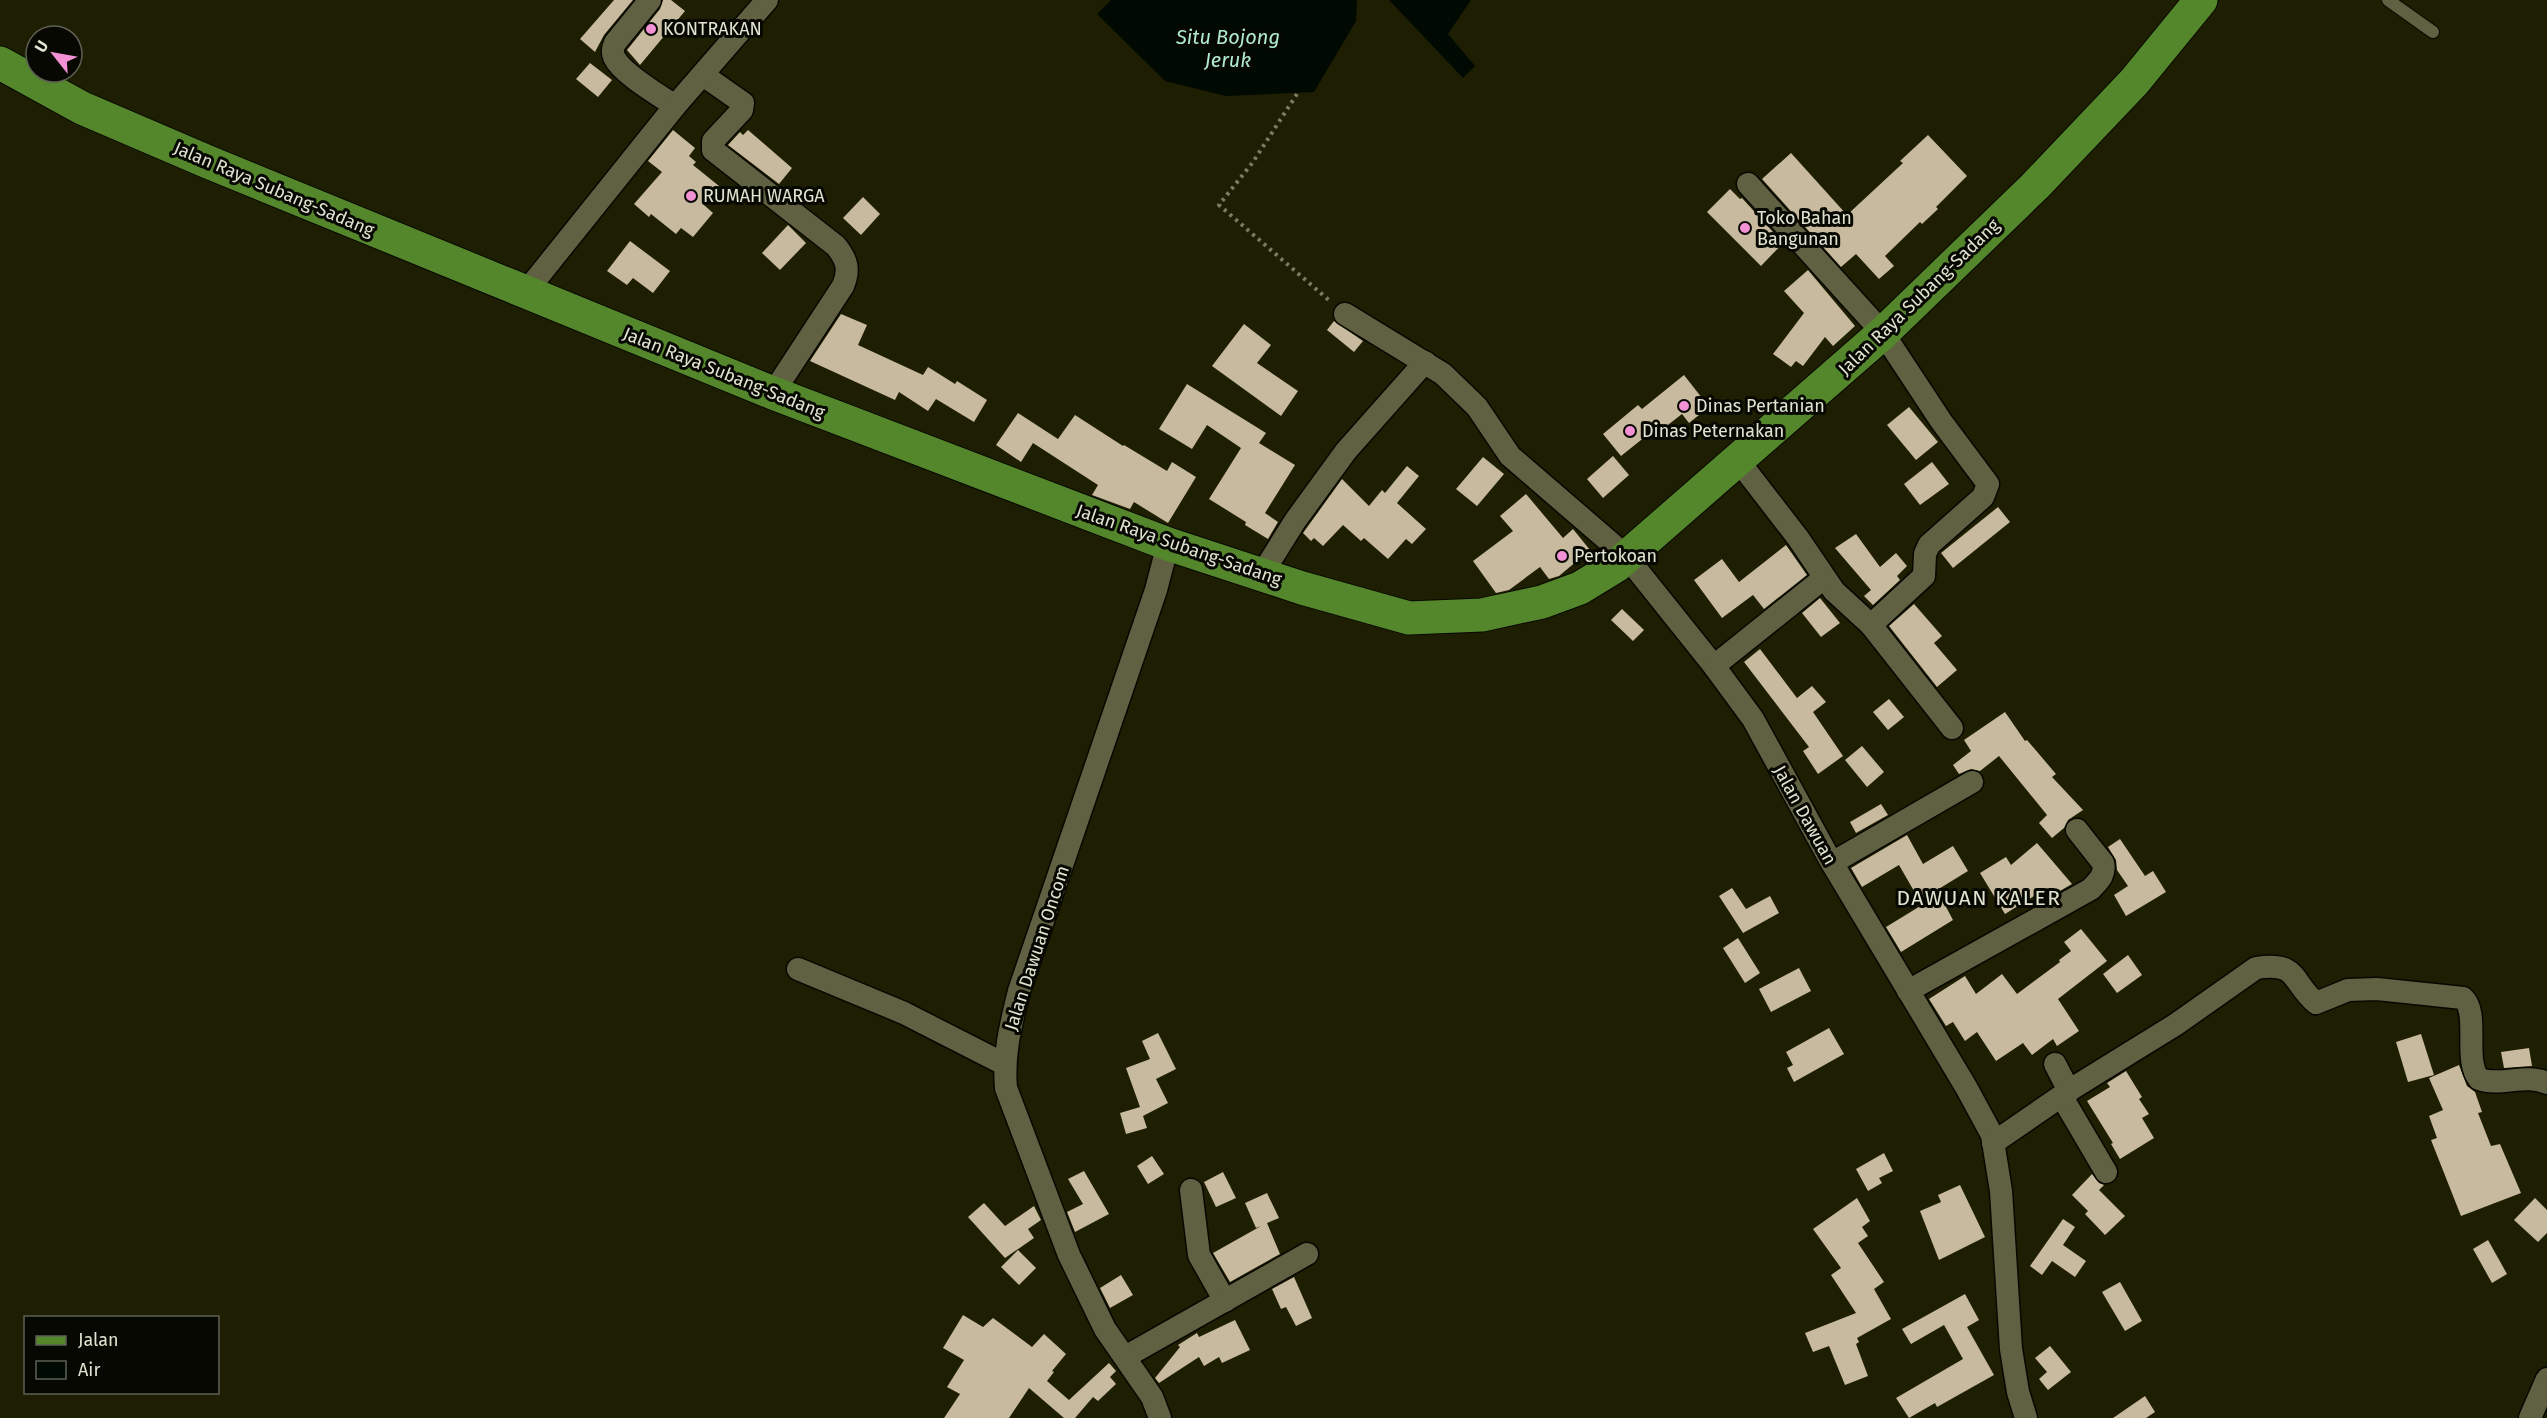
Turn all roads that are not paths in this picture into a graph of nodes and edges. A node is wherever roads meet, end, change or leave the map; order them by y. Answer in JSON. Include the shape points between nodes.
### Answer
{"nodes":[{"id":1,"x":650,"y":0,"type":"edge"},
{"id":2,"x":767,"y":0,"type":"edge"},
{"id":3,"x":2201,"y":0,"type":"edge"},
{"id":4,"x":2388,"y":0,"type":"edge"},
{"id":5,"x":2433,"y":32,"type":"dead end"},
{"id":6,"x":0,"y":63,"type":"edge"},
{"id":7,"x":703,"y":75,"type":"junction"},
{"id":8,"x":675,"y":106,"type":"junction"},
{"id":9,"x":1748,"y":184,"type":"dead end"},
{"id":10,"x":525,"y":293,"type":"junction"},
{"id":11,"x":1345,"y":314,"type":"road end"},
{"id":12,"x":1883,"y":333,"type":"junction"},
{"id":13,"x":1425,"y":363,"type":"junction"},
{"id":14,"x":773,"y":393,"type":"junction"},
{"id":15,"x":1737,"y":459,"type":"junction"},
{"id":16,"x":1168,"y":543,"type":"junction"},
{"id":17,"x":1626,"y":556,"type":"junction"},
{"id":18,"x":1262,"y":574,"type":"junction"},
{"id":19,"x":1824,"y":579,"type":"junction"},
{"id":20,"x":1871,"y":625,"type":"junction"},
{"id":21,"x":1714,"y":666,"type":"junction"},
{"id":22,"x":1952,"y":728,"type":"dead end"},
{"id":23,"x":1972,"y":782,"type":"dead end"},
{"id":24,"x":2077,"y":831,"type":"dead end"},
{"id":25,"x":1832,"y":863,"type":"junction"},
{"id":26,"x":798,"y":969,"type":"dead end"},
{"id":27,"x":1908,"y":990,"type":"junction"},
{"id":28,"x":1004,"y":1064,"type":"junction"},
{"id":29,"x":2055,"y":1064,"type":"dead end"},
{"id":30,"x":2547,"y":1083,"type":"edge"},
{"id":31,"x":2066,"y":1094,"type":"junction"},
{"id":32,"x":1993,"y":1139,"type":"junction"},
{"id":33,"x":2106,"y":1172,"type":"dead end"},
{"id":34,"x":1191,"y":1191,"type":"dead end"},
{"id":35,"x":1307,"y":1254,"type":"dead end"},
{"id":36,"x":1226,"y":1301,"type":"junction"},
{"id":37,"x":1125,"y":1358,"type":"junction"},
{"id":38,"x":2547,"y":1379,"type":"edge"},
{"id":39,"x":1160,"y":1418,"type":"edge"},
{"id":40,"x":2026,"y":1418,"type":"edge"},
{"id":41,"x":2530,"y":1418,"type":"edge"}],
"edges":[{"from":1,"to":8,"type":"street","via":[[615,43],[613,56]]},
{"from":2,"to":7,"type":"street"},
{"from":3,"to":12,"type":"main road","name":"Jalan Raya Subang-Sadang","via":[[2134,82]]},
{"from":4,"to":5,"type":"lane"},
{"from":6,"to":10,"type":"main road","name":"Jalan Raya Subang-Sadang","via":[[82,108]]},
{"from":7,"to":8,"type":"street"},
{"from":7,"to":14,"type":"street","via":[[743,103],[742,110],[713,141],[713,150],[836,246],[848,265],[843,286]]},
{"from":8,"to":10,"type":"street"},
{"from":9,"to":12,"type":"street"},
{"from":10,"to":14,"type":"main road","name":"Jalan Raya Subang-Sadang"},
{"from":11,"to":13,"type":"street","name":"Jalan Dawuan"},
{"from":12,"to":15,"type":"main road","name":"Jalan Raya Subang-Sadang"},
{"from":12,"to":20,"type":"street","via":[[1988,484],[1983,497],[1929,545],[1924,576]]},
{"from":13,"to":17,"type":"street","name":"Jalan Dawuan","via":[[1443,374],[1477,408],[1510,456]]},
{"from":13,"to":18,"type":"street","via":[[1346,451]]},
{"from":14,"to":16,"type":"main road","name":"Jalan Raya Subang-Sadang"},
{"from":15,"to":17,"type":"main road","name":"Jalan Raya Subang-Sadang"},
{"from":15,"to":19,"type":"street","via":[[1798,538]]},
{"from":16,"to":18,"type":"main road","name":"Jalan Raya Subang-Sadang"},
{"from":16,"to":28,"type":"street","name":"Jalan Dawuan Oncom","via":[[1156,590],[1020,991]]},
{"from":17,"to":18,"type":"main road","name":"Jalan Raya Subang-Sadang","via":[[1580,588],[1542,602],[1482,615],[1409,618]]},
{"from":17,"to":21,"type":"street","name":"Jalan Dawuan"},
{"from":19,"to":20,"type":"street"},
{"from":19,"to":21,"type":"street"},
{"from":20,"to":22,"type":"street"},
{"from":21,"to":25,"type":"street","name":"Jalan Dawuan","via":[[1753,719]]},
{"from":23,"to":25,"type":"street"},
{"from":24,"to":27,"type":"street","via":[[2103,863],[2101,878],[2091,888]]},
{"from":25,"to":27,"type":"street","name":"Jalan Dawuan"},
{"from":26,"to":28,"type":"street","via":[[904,1013]]},
{"from":27,"to":32,"type":"street","name":"Jalan Dawuan"},
{"from":28,"to":37,"type":"street","name":"Jalan Dawuan Oncom","via":[[1006,1089],[1069,1255],[1105,1329]]},
{"from":29,"to":31,"type":"street"},
{"from":30,"to":31,"type":"street","via":[[2533,1078],[2490,1082],[2479,1079],[2473,1067],[2469,1007],[2463,998],[2377,989],[2348,990],[2318,1003],[2313,1002],[2293,973],[2269,966],[2256,968]]},
{"from":31,"to":32,"type":"street"},
{"from":31,"to":33,"type":"street"},
{"from":32,"to":40,"type":"street","name":"Jalan Dawuan","via":[[2001,1191],[2011,1349]]},
{"from":34,"to":36,"type":"street","via":[[1199,1255]]},
{"from":35,"to":36,"type":"street"},
{"from":36,"to":37,"type":"street"},
{"from":37,"to":39,"type":"street","name":"Jalan Dawuan Oncom","via":[[1152,1397]]},
{"from":38,"to":41,"type":"street"}]}
